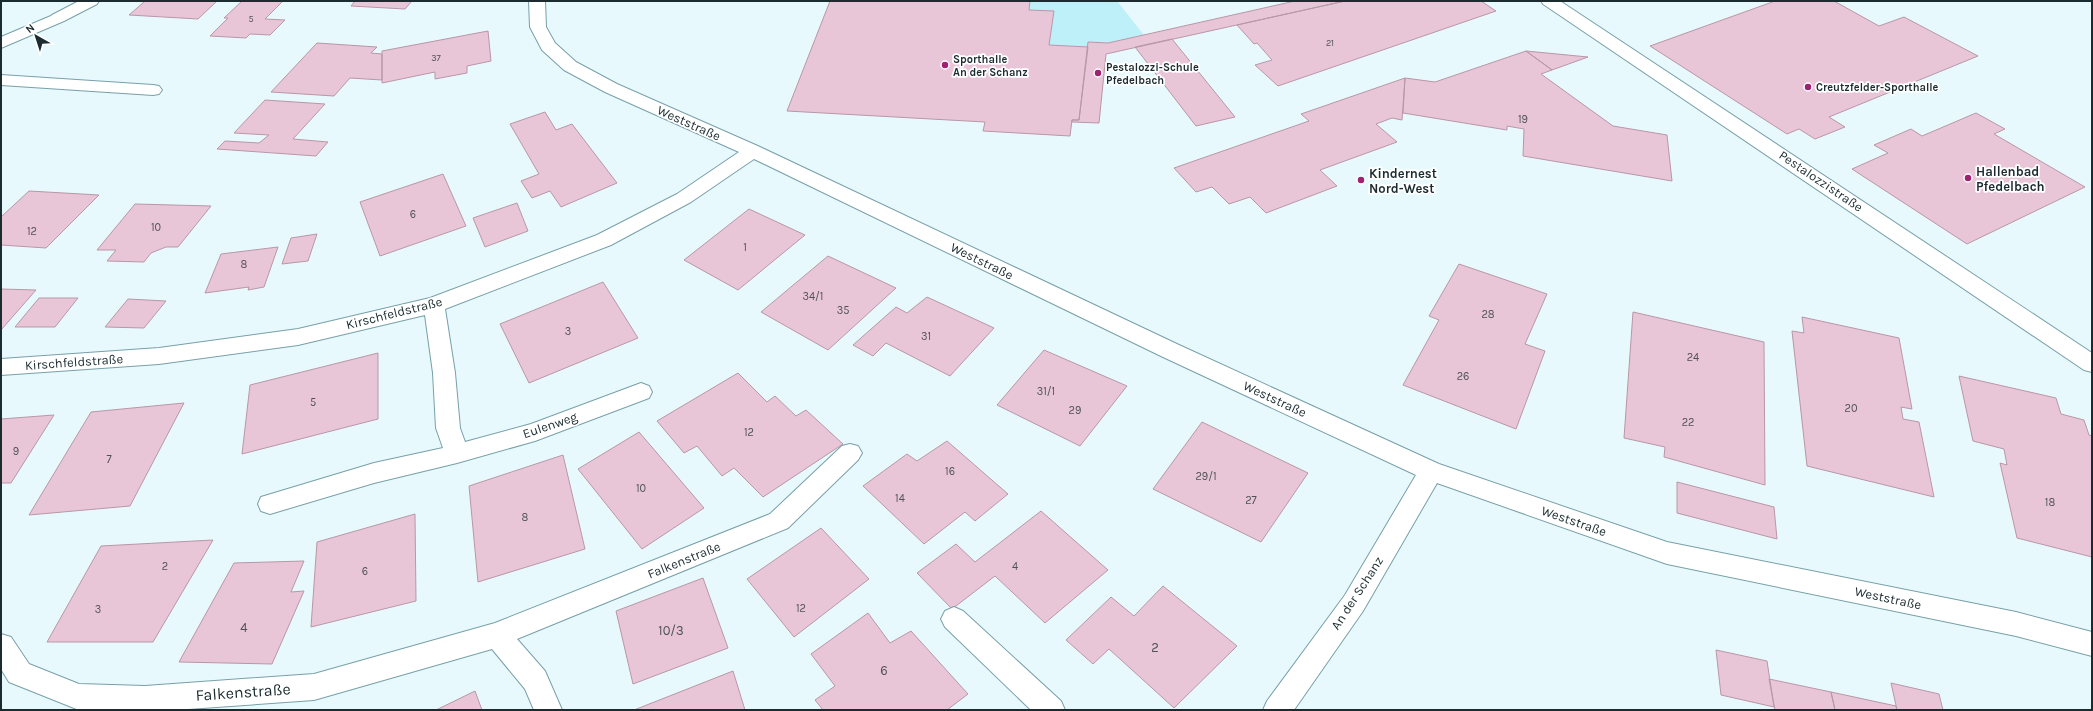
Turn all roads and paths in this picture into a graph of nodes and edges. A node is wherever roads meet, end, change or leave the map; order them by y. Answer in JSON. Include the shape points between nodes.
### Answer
{"nodes":[{"id":1,"x":91,"y":1,"type":"edge"},
{"id":2,"x":537,"y":1,"type":"edge"},
{"id":3,"x":1549,"y":1,"type":"edge"},
{"id":4,"x":1,"y":43,"type":"edge"},
{"id":5,"x":1,"y":80,"type":"edge"},
{"id":6,"x":153,"y":90,"type":"dead end"},
{"id":7,"x":754,"y":152,"type":"junction"},
{"id":8,"x":434,"y":305,"type":"junction"},
{"id":9,"x":2092,"y":364,"type":"edge"},
{"id":10,"x":1,"y":367,"type":"edge"},
{"id":11,"x":641,"y":392,"type":"dead end"},
{"id":12,"x":850,"y":453,"type":"dead end"},
{"id":13,"x":457,"y":454,"type":"junction"},
{"id":14,"x":1431,"y":471,"type":"junction"},
{"id":15,"x":270,"y":504,"type":"dead end"},
{"id":16,"x":954,"y":619,"type":"dead end"},
{"id":17,"x":497,"y":635,"type":"junction"},
{"id":18,"x":2092,"y":644,"type":"edge"},
{"id":19,"x":1,"y":646,"type":"edge"},
{"id":20,"x":548,"y":710,"type":"edge"},
{"id":21,"x":1051,"y":710,"type":"edge"},
{"id":22,"x":1277,"y":710,"type":"edge"}],
"edges":[{"from":1,"to":4,"type":"street"},
{"from":2,"to":7,"type":"street","name":"Weststraße","via":[[538,27],[548,46],[570,66],[611,88]]},
{"from":3,"to":9,"type":"street","name":"Pestalozzistraße"},
{"from":5,"to":6,"type":"street"},
{"from":7,"to":8,"type":"street","name":"Kirschfeldstraße","via":[[684,198],[604,240]]},
{"from":7,"to":14,"type":"street","name":"Weststraße","via":[[1171,351]]},
{"from":8,"to":10,"type":"street","name":"Kirschfeldstraße","via":[[291,338],[159,356]]},
{"from":8,"to":13,"type":"street","via":[[444,373],[448,428]]},
{"from":11,"to":13,"type":"street","name":"Eulenweg","via":[[535,432]]},
{"from":12,"to":17,"type":"street","name":"Falkenstraße","via":[[778,520]]},
{"from":13,"to":15,"type":"street","name":"Eulenweg","via":[[374,473]]},
{"from":14,"to":18,"type":"street","name":"Weststraße","via":[[1667,553],[2016,624]]},
{"from":14,"to":22,"type":"street","name":"An der Schanz","via":[[1354,603]]},
{"from":16,"to":21,"type":"street"},
{"from":17,"to":19,"type":"street","name":"Falkenstraße","via":[[314,687],[145,699],[79,697],[19,673]]},
{"from":17,"to":20,"type":"street","via":[[535,680]]}]}
